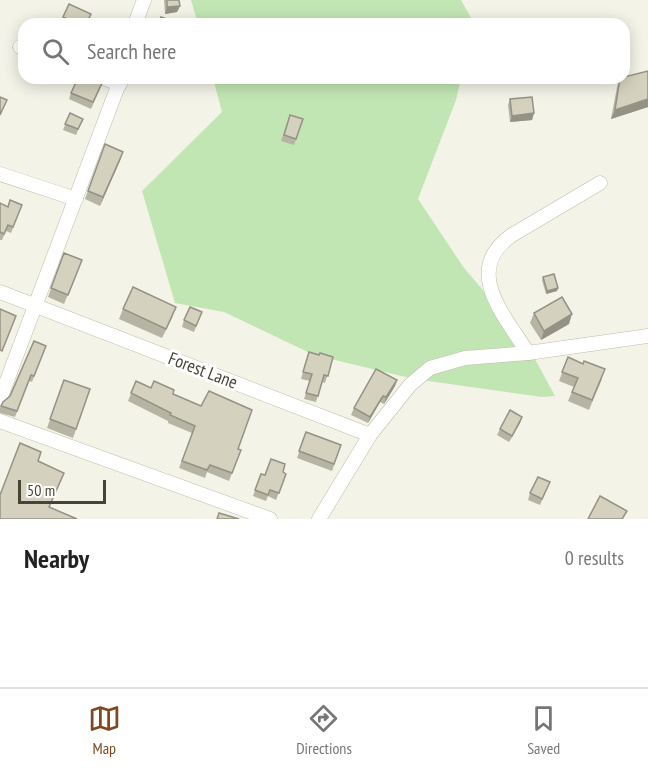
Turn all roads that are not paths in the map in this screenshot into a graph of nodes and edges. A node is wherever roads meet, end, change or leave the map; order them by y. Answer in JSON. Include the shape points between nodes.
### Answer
{"nodes":[{"id":1,"x":144,"y":0,"type":"edge"},
{"id":2,"x":137,"y":18,"type":"edge"},
{"id":3,"x":119,"y":84,"type":"edge"},
{"id":4,"x":0,"y":174,"type":"edge"},
{"id":5,"x":600,"y":183,"type":"dead end"},
{"id":6,"x":76,"y":199,"type":"junction"},
{"id":7,"x":0,"y":292,"type":"edge"},
{"id":8,"x":35,"y":305,"type":"junction"},
{"id":9,"x":648,"y":336,"type":"edge"},
{"id":10,"x":528,"y":353,"type":"junction"},
{"id":11,"x":0,"y":399,"type":"edge"},
{"id":12,"x":0,"y":421,"type":"edge"},
{"id":13,"x":370,"y":435,"type":"junction"},
{"id":14,"x":270,"y":519,"type":"edge"},
{"id":15,"x":319,"y":519,"type":"edge"}],
"edges":[{"from":1,"to":2,"type":"street"},
{"from":3,"to":6,"type":"street"},
{"from":4,"to":6,"type":"street"},
{"from":5,"to":10,"type":"street","via":[[501,243],[491,257],[487,273],[494,297]]},
{"from":6,"to":8,"type":"street"},
{"from":7,"to":8,"type":"street","name":"Forest Lane"},
{"from":8,"to":11,"type":"street"},
{"from":8,"to":13,"type":"street","name":"Forest Lane"},
{"from":9,"to":10,"type":"street"},
{"from":10,"to":13,"type":"street","via":[[465,358],[430,368],[410,385]]},
{"from":12,"to":14,"type":"street"},
{"from":13,"to":15,"type":"street"}]}
